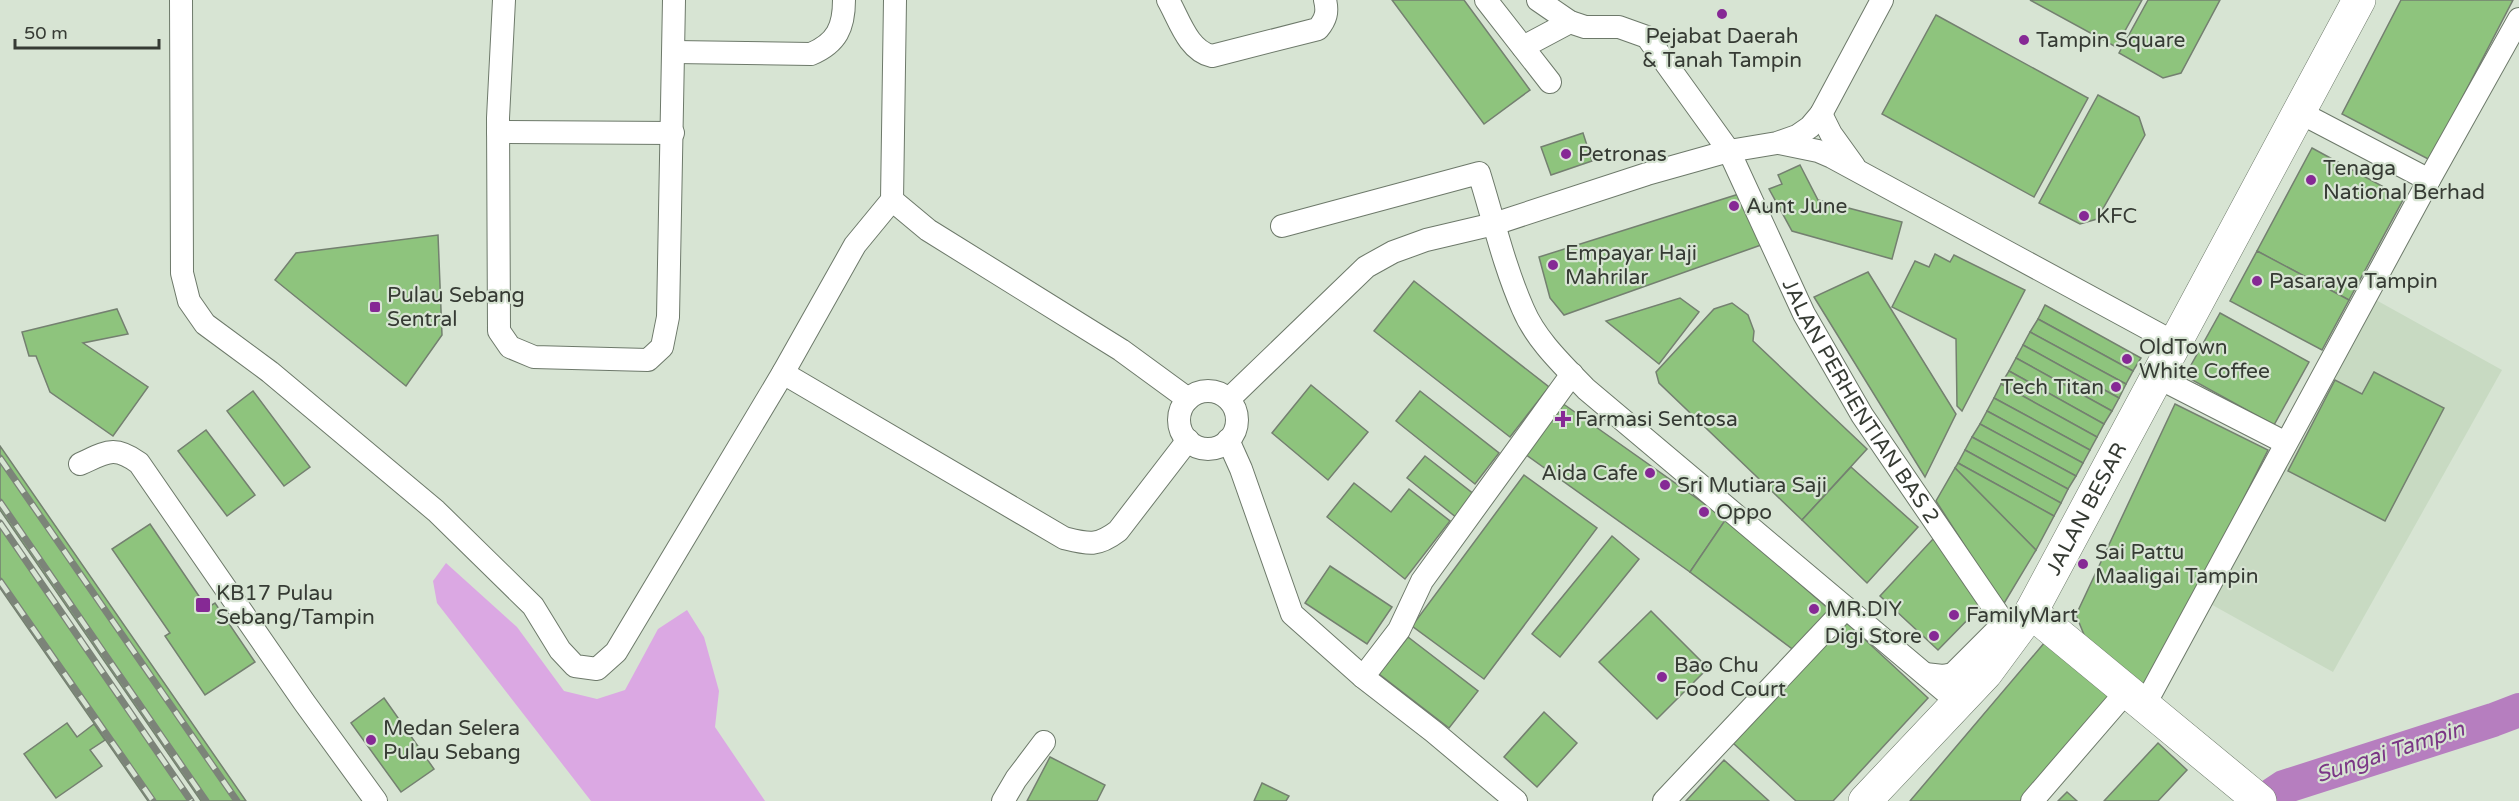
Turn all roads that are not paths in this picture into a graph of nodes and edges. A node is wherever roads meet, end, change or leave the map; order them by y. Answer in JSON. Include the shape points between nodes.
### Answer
{"nodes":[{"id":1,"x":181,"y":0,"type":"edge"},
{"id":2,"x":504,"y":0,"type":"edge"},
{"id":3,"x":674,"y":0,"type":"edge"},
{"id":4,"x":844,"y":0,"type":"edge"},
{"id":5,"x":895,"y":0,"type":"edge"},
{"id":6,"x":1168,"y":0,"type":"edge"},
{"id":7,"x":1325,"y":0,"type":"edge"},
{"id":8,"x":1486,"y":0,"type":"edge"},
{"id":9,"x":1539,"y":0,"type":"edge"},
{"id":10,"x":1882,"y":0,"type":"edge"},
{"id":11,"x":2359,"y":0,"type":"edge"},
{"id":12,"x":2519,"y":19,"type":"edge"},
{"id":13,"x":1570,"y":22,"type":"junction"},
{"id":14,"x":1523,"y":47,"type":"junction"},
{"id":15,"x":675,"y":52,"type":"junction"},
{"id":16,"x":1550,"y":82,"type":"dead end"},
{"id":17,"x":2299,"y":112,"type":"junction"},
{"id":18,"x":1821,"y":114,"type":"junction"},
{"id":19,"x":498,"y":132,"type":"junction"},
{"id":20,"x":673,"y":133,"type":"junction"},
{"id":21,"x":1778,"y":143,"type":"junction"},
{"id":22,"x":1729,"y":151,"type":"junction"},
{"id":23,"x":1860,"y":174,"type":"junction"},
{"id":24,"x":2429,"y":180,"type":"junction"},
{"id":25,"x":892,"y":200,"type":"junction"},
{"id":26,"x":1494,"y":224,"type":"junction"},
{"id":27,"x":1282,"y":226,"type":"dead end"},
{"id":28,"x":2175,"y":343,"type":"junction"},
{"id":29,"x":783,"y":373,"type":"junction"},
{"id":30,"x":1572,"y":374,"type":"junction"},
{"id":31,"x":2157,"y":377,"type":"junction"},
{"id":32,"x":1188,"y":399,"type":"junction"},
{"id":33,"x":1229,"y":399,"type":"junction"},
{"id":34,"x":1188,"y":440,"type":"junction"},
{"id":35,"x":1228,"y":440,"type":"junction"},
{"id":36,"x":2286,"y":443,"type":"junction"},
{"id":37,"x":80,"y":464,"type":"dead end"},
{"id":38,"x":1846,"y":608,"type":"junction"},
{"id":39,"x":2016,"y":623,"type":"junction"},
{"id":40,"x":1925,"y":674,"type":"junction"},
{"id":41,"x":1363,"y":677,"type":"junction"},
{"id":42,"x":2135,"y":699,"type":"junction"},
{"id":43,"x":1959,"y":703,"type":"junction"},
{"id":44,"x":1044,"y":742,"type":"dead end"},
{"id":45,"x":2248,"y":792,"type":"edge"},
{"id":46,"x":376,"y":801,"type":"edge"},
{"id":47,"x":1003,"y":801,"type":"edge"},
{"id":48,"x":1516,"y":801,"type":"edge"},
{"id":49,"x":1664,"y":801,"type":"edge"},
{"id":50,"x":1865,"y":801,"type":"edge"},
{"id":51,"x":2032,"y":801,"type":"edge"}],
"edges":[{"from":1,"to":29,"type":"street","via":[[183,273],[189,301],[205,324],[270,372],[442,516],[533,606],[560,650],[575,666],[597,669],[616,652]]},
{"from":2,"to":19,"type":"street"},
{"from":3,"to":15,"type":"street"},
{"from":4,"to":15,"type":"street","via":[[844,22],[827,47],[811,54]]},
{"from":5,"to":25,"type":"street"},
{"from":6,"to":7,"type":"street","via":[[1195,48],[1212,56],[1318,28],[1325,20]]},
{"from":8,"to":14,"type":"street"},
{"from":9,"to":13,"type":"street"},
{"from":10,"to":18,"type":"street"},
{"from":11,"to":17,"type":"street","name":"JALAN BESAR"},
{"from":12,"to":24,"type":"street"},
{"from":13,"to":14,"type":"street"},
{"from":13,"to":22,"type":"street","name":"JALAN PERHENTIAN BAS 2","via":[[1585,27],[1619,27],[1647,37]]},
{"from":14,"to":16,"type":"street"},
{"from":15,"to":20,"type":"street"},
{"from":17,"to":24,"type":"street"},
{"from":17,"to":28,"type":"street","name":"JALAN BESAR"},
{"from":18,"to":21,"type":"street","via":[[1797,136]]},
{"from":18,"to":23,"type":"street"},
{"from":19,"to":20,"type":"street"},
{"from":19,"to":20,"type":"street","via":[[500,331],[510,347],[534,357],[648,360],[662,347],[668,317]]},
{"from":21,"to":22,"type":"street"},
{"from":21,"to":23,"type":"street","via":[[1818,151]]},
{"from":22,"to":26,"type":"street"},
{"from":22,"to":39,"type":"street","name":"JALAN PERHENTIAN BAS 2","via":[[1804,314],[1862,415]]},
{"from":23,"to":28,"type":"street"},
{"from":24,"to":36,"type":"street"},
{"from":25,"to":29,"type":"street","via":[[855,245]]},
{"from":25,"to":32,"type":"street","via":[[928,230],[1121,350]]},
{"from":26,"to":27,"type":"street","via":[[1479,173]]},
{"from":26,"to":30,"type":"street","via":[[1523,310],[1542,340]]},
{"from":26,"to":33,"type":"street","via":[[1426,240],[1366,267]]},
{"from":28,"to":31,"type":"street","name":"JALAN BESAR"},
{"from":29,"to":34,"type":"street","via":[[1064,538],[1091,544],[1118,531]]},
{"from":30,"to":38,"type":"street"},
{"from":30,"to":41,"type":"street","via":[[1422,581],[1399,630]]},
{"from":31,"to":36,"type":"street"},
{"from":31,"to":39,"type":"street","name":"JALAN BESAR"},
{"from":32,"to":33,"type":"street","via":[[1204,391]]},
{"from":32,"to":34,"type":"street","via":[[1180,424]]},
{"from":33,"to":35,"type":"street","via":[[1237,416],[1234,433]]},
{"from":34,"to":35,"type":"street","via":[[1204,448],[1221,446]]},
{"from":35,"to":41,"type":"street","via":[[1292,614]]},
{"from":36,"to":42,"type":"street"},
{"from":37,"to":46,"type":"street","via":[[104,453],[123,452],[139,464]]},
{"from":38,"to":40,"type":"street"},
{"from":38,"to":49,"type":"street"},
{"from":39,"to":40,"type":"street","via":[[1953,674]]},
{"from":39,"to":42,"type":"street"},
{"from":39,"to":43,"type":"street","name":"JALAN BESAR","via":[[1986,673]]},
{"from":40,"to":43,"type":"street"},
{"from":41,"to":48,"type":"street"},
{"from":42,"to":45,"type":"street"},
{"from":42,"to":51,"type":"street"},
{"from":43,"to":50,"type":"street","name":"JALAN BESAR"},
{"from":44,"to":47,"type":"street"}]}
